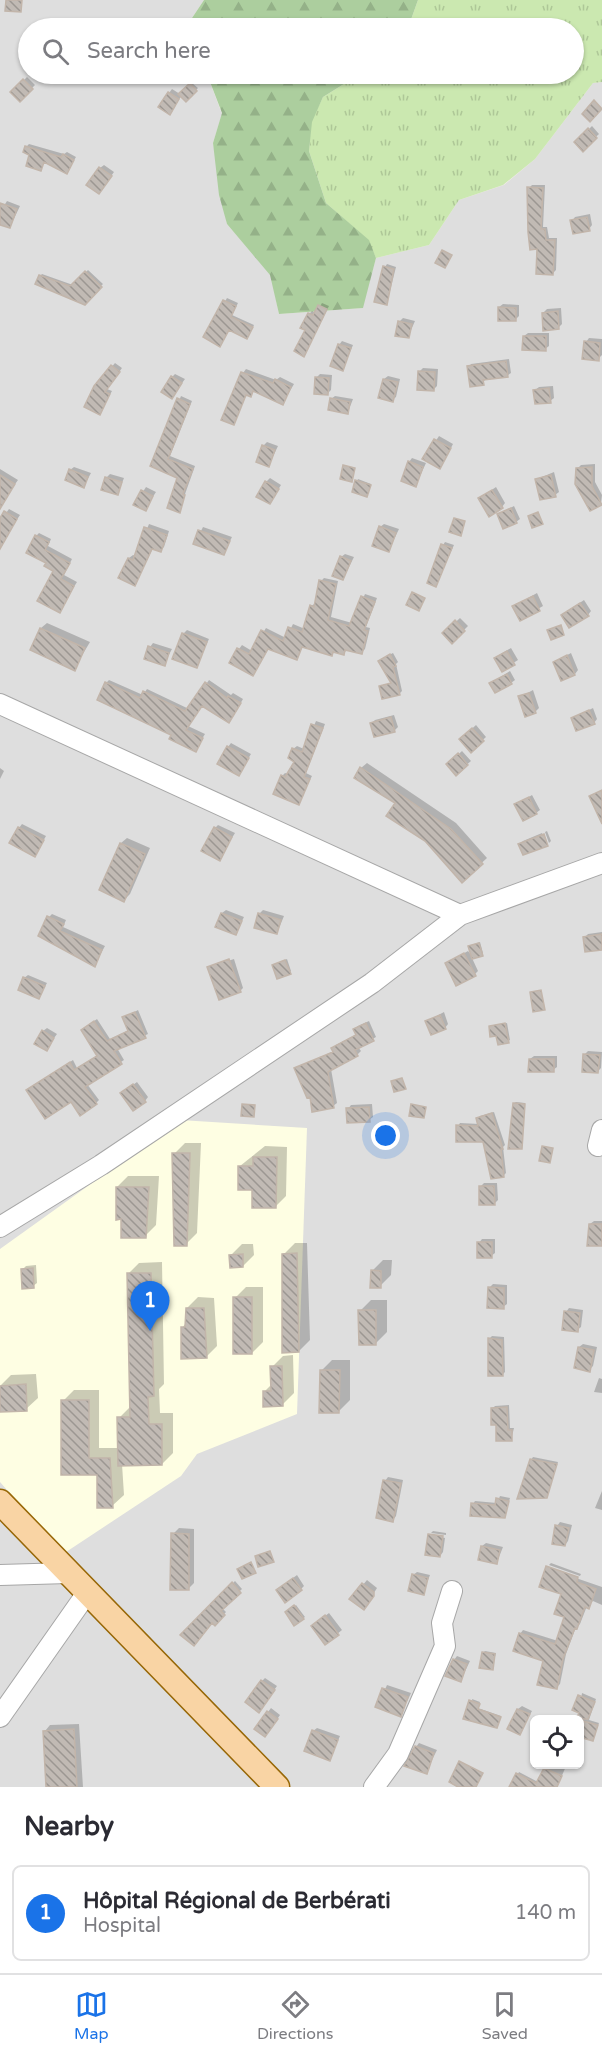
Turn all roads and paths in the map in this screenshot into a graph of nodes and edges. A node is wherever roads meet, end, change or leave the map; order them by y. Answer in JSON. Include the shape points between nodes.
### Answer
{"nodes":[{"id":1,"x":0,"y":704,"type":"edge"},
{"id":2,"x":602,"y":862,"type":"edge"},
{"id":3,"x":460,"y":915,"type":"junction"},
{"id":4,"x":0,"y":1227,"type":"edge"},
{"id":5,"x":0,"y":1502,"type":"edge"},
{"id":6,"x":68,"y":1573,"type":"junction"},
{"id":7,"x":0,"y":1575,"type":"edge"},
{"id":8,"x":452,"y":1591,"type":"dead end"},
{"id":9,"x":87,"y":1593,"type":"junction"},
{"id":10,"x":0,"y":1717,"type":"edge"},
{"id":11,"x":277,"y":1787,"type":"edge"},
{"id":12,"x":374,"y":1787,"type":"edge"}],
"edges":[{"from":1,"to":3,"type":"street"},
{"from":2,"to":3,"type":"street"},
{"from":3,"to":4,"type":"street","via":[[372,983],[101,1165]]},
{"from":5,"to":6,"type":"main road"},
{"from":6,"to":7,"type":"street"},
{"from":6,"to":9,"type":"main road"},
{"from":8,"to":12,"type":"street","via":[[442,1623],[445,1646],[398,1754]]},
{"from":9,"to":10,"type":"street"},
{"from":9,"to":11,"type":"main road"}]}
